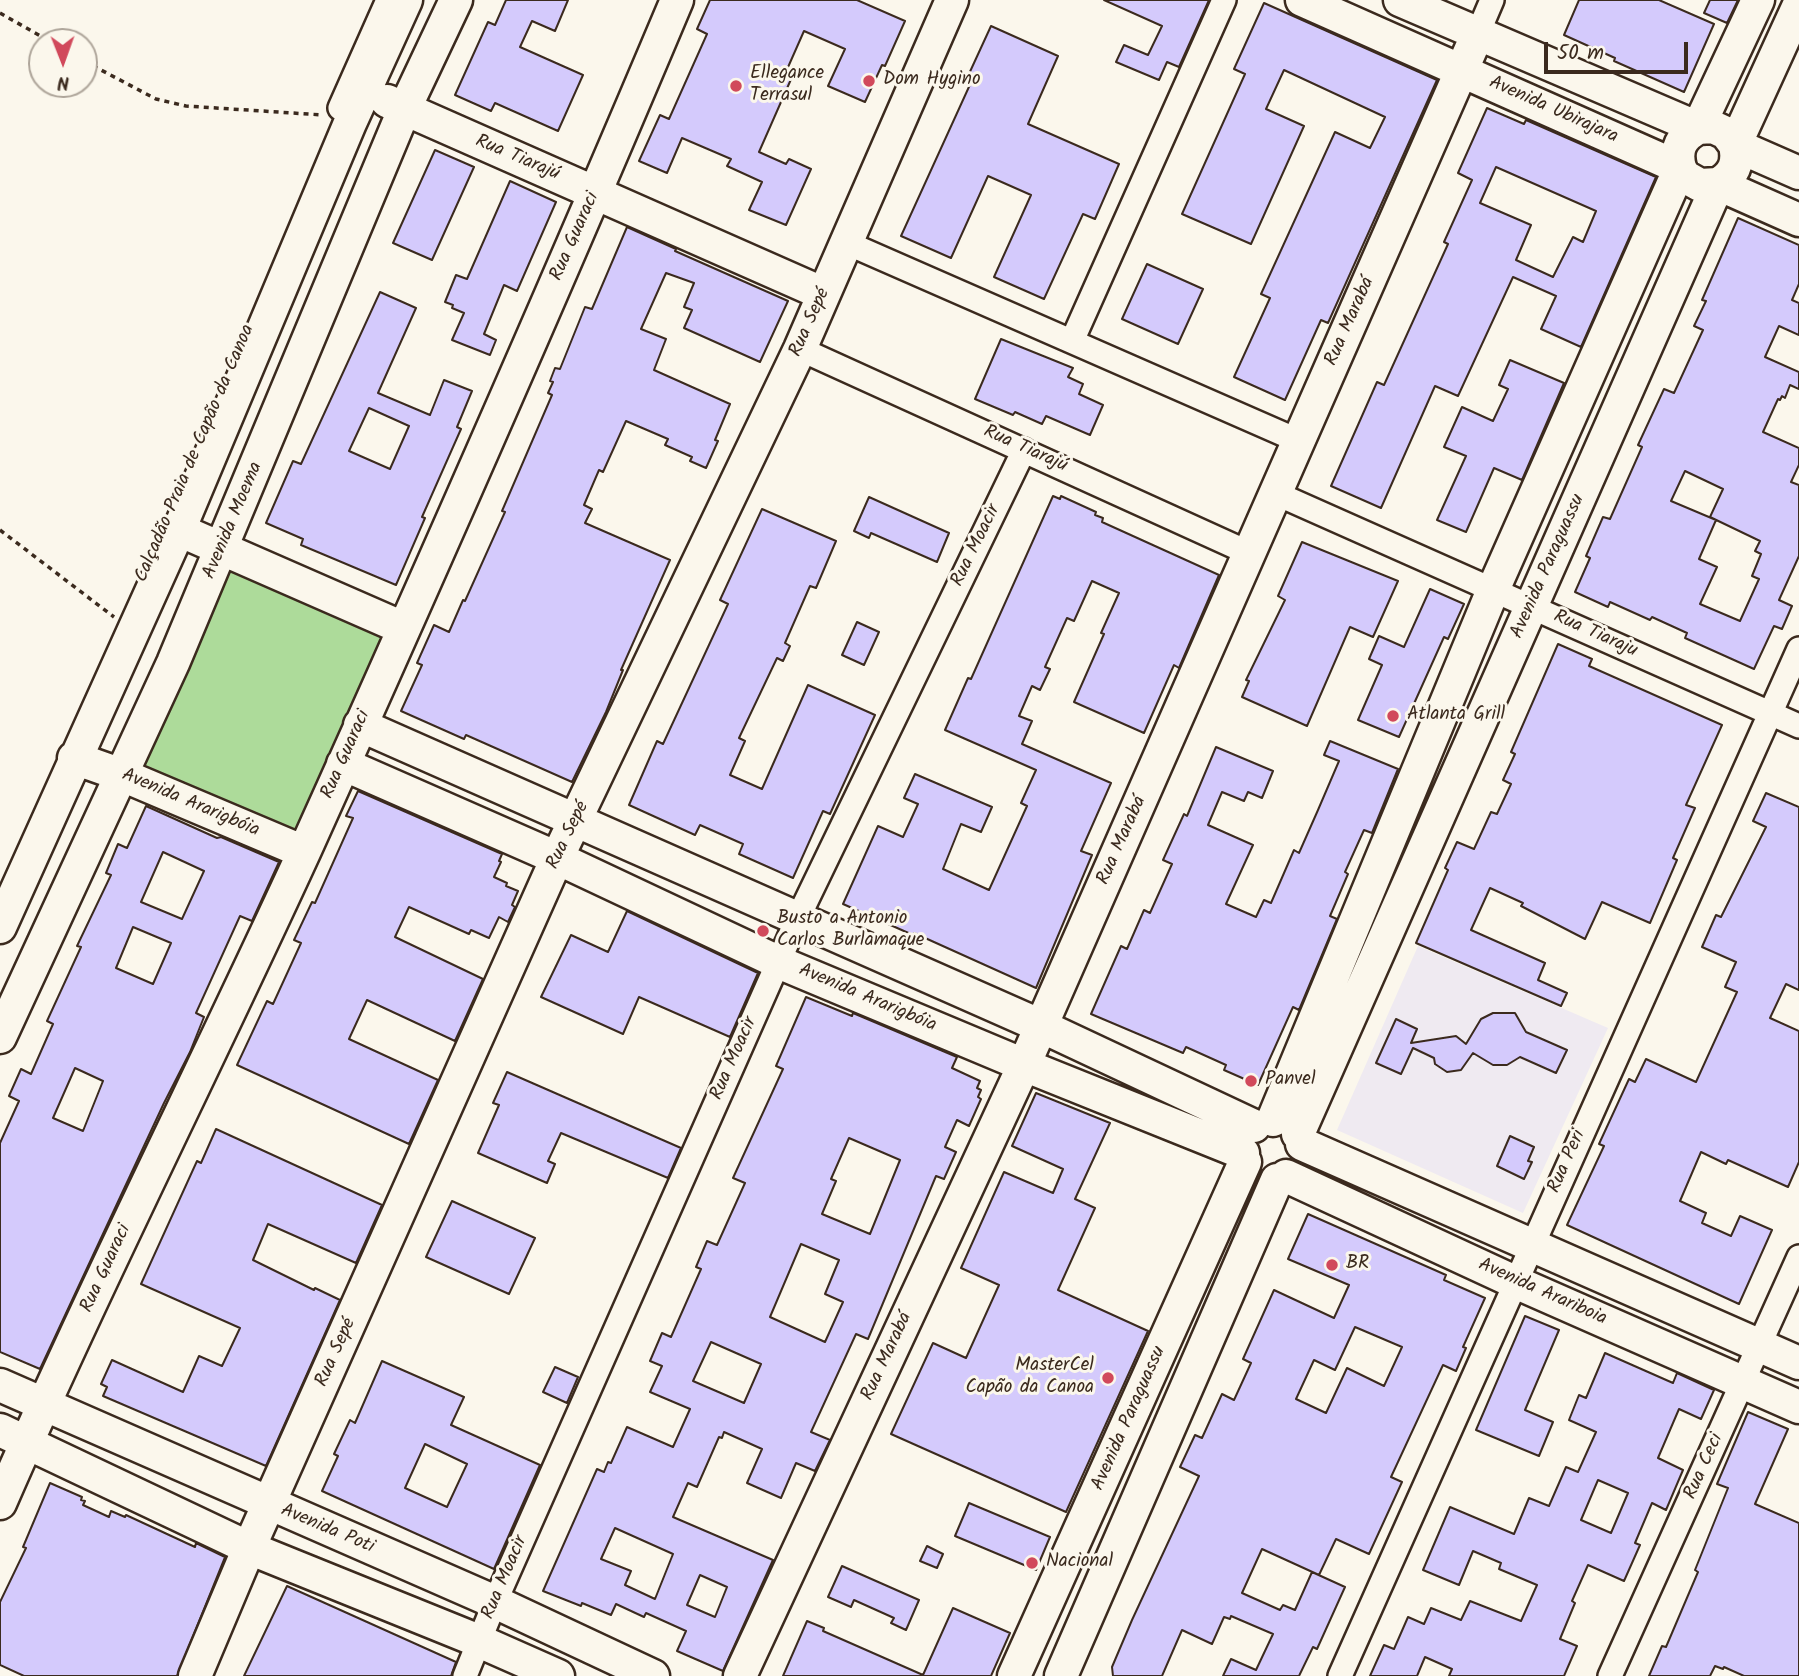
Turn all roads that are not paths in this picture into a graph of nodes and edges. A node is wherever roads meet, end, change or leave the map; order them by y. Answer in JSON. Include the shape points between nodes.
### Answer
{"nodes":[{"id":1,"x":388,"y":0,"type":"edge"},
{"id":2,"x":406,"y":0,"type":"edge"},
{"id":3,"x":456,"y":0,"type":"edge"},
{"id":4,"x":677,"y":0,"type":"edge"},
{"id":5,"x":952,"y":0,"type":"edge"},
{"id":6,"x":1224,"y":0,"type":"edge"},
{"id":7,"x":1303,"y":0,"type":"edge"},
{"id":8,"x":1399,"y":0,"type":"edge"},
{"id":9,"x":1492,"y":0,"type":"edge"},
{"id":10,"x":1758,"y":0,"type":"edge"},
{"id":11,"x":1799,"y":5,"type":"edge"},
{"id":12,"x":1478,"y":33,"type":"junction"},
{"id":13,"x":1462,"y":71,"type":"junction"},
{"id":14,"x":364,"y":90,"type":"junction"},
{"id":15,"x":404,"y":110,"type":"junction"},
{"id":16,"x":1698,"y":128,"type":"junction"},
{"id":17,"x":1735,"y":145,"type":"junction"},
{"id":18,"x":1679,"y":168,"type":"junction"},
{"id":19,"x":1799,"y":173,"type":"edge"},
{"id":20,"x":1718,"y":184,"type":"junction"},
{"id":21,"x":596,"y":193,"type":"junction"},
{"id":22,"x":1799,"y":220,"type":"edge"},
{"id":23,"x":846,"y":243,"type":"junction"},
{"id":24,"x":824,"y":294,"type":"junction"},
{"id":25,"x":1072,"y":341,"type":"junction"},
{"id":26,"x":800,"y":349,"type":"junction"},
{"id":27,"x":1299,"y":441,"type":"junction"},
{"id":28,"x":1024,"y":450,"type":"junction"},
{"id":29,"x":1275,"y":493,"type":"junction"},
{"id":30,"x":179,"y":530,"type":"junction"},
{"id":31,"x":223,"y":549,"type":"junction"},
{"id":32,"x":1250,"y":553,"type":"junction"},
{"id":33,"x":1493,"y":590,"type":"junction"},
{"id":34,"x":1531,"y":607,"type":"junction"},
{"id":35,"x":403,"y":628,"type":"junction"},
{"id":36,"x":1799,"y":649,"type":"edge"},
{"id":37,"x":1771,"y":713,"type":"junction"},
{"id":38,"x":360,"y":725,"type":"junction"},
{"id":39,"x":1799,"y":726,"type":"edge"},
{"id":40,"x":74,"y":758,"type":"junction"},
{"id":41,"x":342,"y":764,"type":"junction"},
{"id":42,"x":122,"y":775,"type":"junction"},
{"id":43,"x":577,"y":819,"type":"junction"},
{"id":44,"x":304,"y":852,"type":"junction"},
{"id":45,"x":557,"y":858,"type":"junction"},
{"id":46,"x":0,"y":906,"type":"edge"},
{"id":47,"x":797,"y":920,"type":"junction"},
{"id":48,"x":0,"y":927,"type":"edge"},
{"id":49,"x":778,"y":962,"type":"junction"},
{"id":50,"x":1041,"y":1026,"type":"junction"},
{"id":51,"x":0,"y":1037,"type":"edge"},
{"id":52,"x":1024,"y":1065,"type":"junction"},
{"id":53,"x":1269,"y":1140,"type":"junction"},
{"id":54,"x":1281,"y":1178,"type":"junction"},
{"id":55,"x":1531,"y":1244,"type":"junction"},
{"id":56,"x":1799,"y":1257,"type":"edge"},
{"id":57,"x":1515,"y":1282,"type":"junction"},
{"id":58,"x":1670,"y":1305,"type":"junction"},
{"id":59,"x":1653,"y":1343,"type":"junction"},
{"id":60,"x":1760,"y":1346,"type":"junction"},
{"id":61,"x":1799,"y":1363,"type":"edge"},
{"id":62,"x":1743,"y":1383,"type":"junction"},
{"id":63,"x":0,"y":1385,"type":"edge"},
{"id":64,"x":44,"y":1404,"type":"junction"},
{"id":65,"x":1799,"y":1407,"type":"edge"},
{"id":66,"x":13,"y":1436,"type":"edge"},
{"id":67,"x":0,"y":1503,"type":"edge"},
{"id":68,"x":270,"y":1505,"type":"junction"},
{"id":69,"x":249,"y":1548,"type":"junction"},
{"id":70,"x":495,"y":1602,"type":"junction"},
{"id":71,"x":480,"y":1641,"type":"junction"},
{"id":72,"x":195,"y":1676,"type":"edge"},
{"id":73,"x":465,"y":1676,"type":"edge"},
{"id":74,"x":558,"y":1676,"type":"edge"},
{"id":75,"x":653,"y":1676,"type":"edge"},
{"id":76,"x":740,"y":1676,"type":"edge"},
{"id":77,"x":1014,"y":1676,"type":"edge"},
{"id":78,"x":1061,"y":1676,"type":"edge"},
{"id":79,"x":1340,"y":1676,"type":"edge"},
{"id":80,"x":1611,"y":1676,"type":"edge"}],
"edges":[{"from":1,"to":46,"type":"street","name":"Calçadão Praia de Capão da Canoa"},
{"from":2,"to":14,"type":"main road"},
{"from":3,"to":15,"type":"main road","name":"Avenida Moema"},
{"from":4,"to":21,"type":"main road","name":"Rua Guaraci"},
{"from":5,"to":23,"type":"main road","name":"Rua Sepé"},
{"from":6,"to":25,"type":"street"},
{"from":7,"to":13,"type":"main road","name":"Avenida Ubirajara"},
{"from":8,"to":12,"type":"main road"},
{"from":9,"to":12,"type":"street","name":"Rua Marabá"},
{"from":10,"to":16,"type":"main road","name":"Avenida Paraguassu"},
{"from":11,"to":17,"type":"main road","name":"Avenida Paraguassu"},
{"from":12,"to":13,"type":"main road","name":"Rua Marabá"},
{"from":12,"to":16,"type":"main road"},
{"from":13,"to":18,"type":"main road","name":"Avenida Ubirajara"},
{"from":13,"to":27,"type":"main road","name":"Rua Marabá"},
{"from":14,"to":15,"type":"main road","name":"Rua Tiarajú"},
{"from":14,"to":30,"type":"main road"},
{"from":15,"to":21,"type":"main road","name":"Rua Tiarajú"},
{"from":15,"to":31,"type":"main road","name":"Avenida Moema"},
{"from":16,"to":17,"type":"main road","via":[[1713,127],[1726,133]]},
{"from":16,"to":18,"type":"main road","name":"Avenida Paraguassu","via":[[1682,139]]},
{"from":17,"to":19,"type":"main road"},
{"from":17,"to":20,"type":"main road","name":"Avenida Paraguassu","via":[[1733,172]]},
{"from":18,"to":20,"type":"main road","name":"Avenida Ubirajara","via":[[1700,186]]},
{"from":18,"to":33,"type":"main road","name":"Avenida Paraguassu"},
{"from":20,"to":22,"type":"main road","name":"Avenida Ubirajara"},
{"from":20,"to":34,"type":"main road","name":"Avenida Paraguassu"},
{"from":21,"to":24,"type":"main road","name":"Rua Tiarajú"},
{"from":21,"to":35,"type":"main road","name":"Rua Guaraci"},
{"from":23,"to":24,"type":"main road","name":"Rua Sepé"},
{"from":23,"to":25,"type":"street"},
{"from":24,"to":26,"type":"main road","name":"Rua Sepé"},
{"from":25,"to":27,"type":"street"},
{"from":26,"to":28,"type":"street","name":"Rua Tiarajú"},
{"from":26,"to":43,"type":"main road","name":"Rua Sepé"},
{"from":27,"to":29,"type":"main road","name":"Rua Marabá"},
{"from":28,"to":32,"type":"street","name":"Rua Tiarajú"},
{"from":28,"to":47,"type":"street","name":"Rua Moacir"},
{"from":29,"to":32,"type":"main road","name":"Rua Marabá"},
{"from":29,"to":33,"type":"street","name":"Rua Tiaraju"},
{"from":30,"to":31,"type":"main road"},
{"from":30,"to":40,"type":"main road"},
{"from":31,"to":35,"type":"main road"},
{"from":31,"to":42,"type":"main road","name":"Avenida Moema"},
{"from":32,"to":50,"type":"main road","name":"Rua Marabá"},
{"from":33,"to":34,"type":"street","name":"Rua Tiaraju"},
{"from":33,"to":53,"type":"main road","name":"Avenida Paraguassu"},
{"from":34,"to":37,"type":"street","name":"Rua Tiaraju"},
{"from":34,"to":53,"type":"main road","name":"Avenida Paraguassu"},
{"from":35,"to":38,"type":"main road","name":"Rua Guaraci"},
{"from":36,"to":37,"type":"street","name":"Rua Peri"},
{"from":37,"to":39,"type":"street","name":"Rua Tiaraju"},
{"from":37,"to":55,"type":"street","name":"Rua Peri"},
{"from":38,"to":41,"type":"main road","name":"Rua Guaraci"},
{"from":38,"to":43,"type":"main road"},
{"from":40,"to":42,"type":"main road","name":"Avenida Ararigbóia"},
{"from":40,"to":48,"type":"main road"},
{"from":41,"to":44,"type":"main road","name":"Rua Guaraci"},
{"from":41,"to":45,"type":"main road","name":"Avenida Ararigbóia"},
{"from":42,"to":44,"type":"main road","name":"Avenida Ararigbóia"},
{"from":42,"to":51,"type":"main road","name":"Avenida Moema"},
{"from":43,"to":45,"type":"main road","name":"Rua Sepé"},
{"from":43,"to":47,"type":"main road"},
{"from":44,"to":64,"type":"main road","name":"Rua Guaraci"},
{"from":45,"to":49,"type":"main road","name":"Avenida Ararigbóia"},
{"from":45,"to":68,"type":"main road","name":"Rua Sepé"},
{"from":47,"to":49,"type":"street","name":"Rua Moacir"},
{"from":47,"to":50,"type":"main road"},
{"from":49,"to":52,"type":"main road","name":"Avenida Ararigbóia"},
{"from":49,"to":70,"type":"street","name":"Rua Moacir"},
{"from":50,"to":52,"type":"main road","name":"Rua Marabá"},
{"from":50,"to":53,"type":"main road"},
{"from":52,"to":53,"type":"main road","name":"Avenida Ararigbóia"},
{"from":52,"to":76,"type":"main road","name":"Rua Marabá"},
{"from":53,"to":54,"type":"main road","name":"Avenida Arariboia","via":[[1258,1176]]},
{"from":53,"to":54,"type":"main road","name":"Avenida Paraguassu","via":[[1299,1163]]},
{"from":53,"to":55,"type":"main road","name":"Avenida Arariboia"},
{"from":53,"to":77,"type":"main road","name":"Avenida Paraguassu"},
{"from":54,"to":57,"type":"main road","name":"Avenida Arariboia"},
{"from":54,"to":78,"type":"main road","name":"Avenida Paraguassu"},
{"from":55,"to":57,"type":"street","name":"Rua Peri"},
{"from":55,"to":58,"type":"main road","name":"Avenida Arariboia"},
{"from":56,"to":60,"type":"street","name":"Rua Ceci"},
{"from":57,"to":59,"type":"main road","name":"Avenida Arariboia"},
{"from":57,"to":79,"type":"street","name":"Rua Peri"},
{"from":58,"to":59,"type":"main road"},
{"from":58,"to":60,"type":"main road","name":"Avenida Arariboia"},
{"from":59,"to":62,"type":"main road","name":"Avenida Arariboia"},
{"from":60,"to":61,"type":"main road","name":"Avenida Arariboia"},
{"from":60,"to":62,"type":"street","name":"Rua Ceci"},
{"from":62,"to":65,"type":"main road","name":"Avenida Arariboia"},
{"from":62,"to":80,"type":"street","name":"Rua Ceci"},
{"from":63,"to":64,"type":"main road","name":"Avenida Poti"},
{"from":64,"to":66,"type":"main road","name":"Rua Guaraci"},
{"from":64,"to":68,"type":"main road","name":"Avenida Poti"},
{"from":66,"to":67,"type":"main road","name":"Rua Guaraci"},
{"from":66,"to":69,"type":"main road"},
{"from":68,"to":69,"type":"main road","name":"Rua Sepé"},
{"from":68,"to":70,"type":"main road","name":"Avenida Poti"},
{"from":69,"to":71,"type":"main road"},
{"from":69,"to":72,"type":"main road","name":"Rua Sepé"},
{"from":70,"to":71,"type":"street","name":"Rua Moacir"},
{"from":70,"to":75,"type":"main road","name":"Avenida Poti"},
{"from":71,"to":73,"type":"street","name":"Rua Moacir"},
{"from":71,"to":74,"type":"main road"}]}
